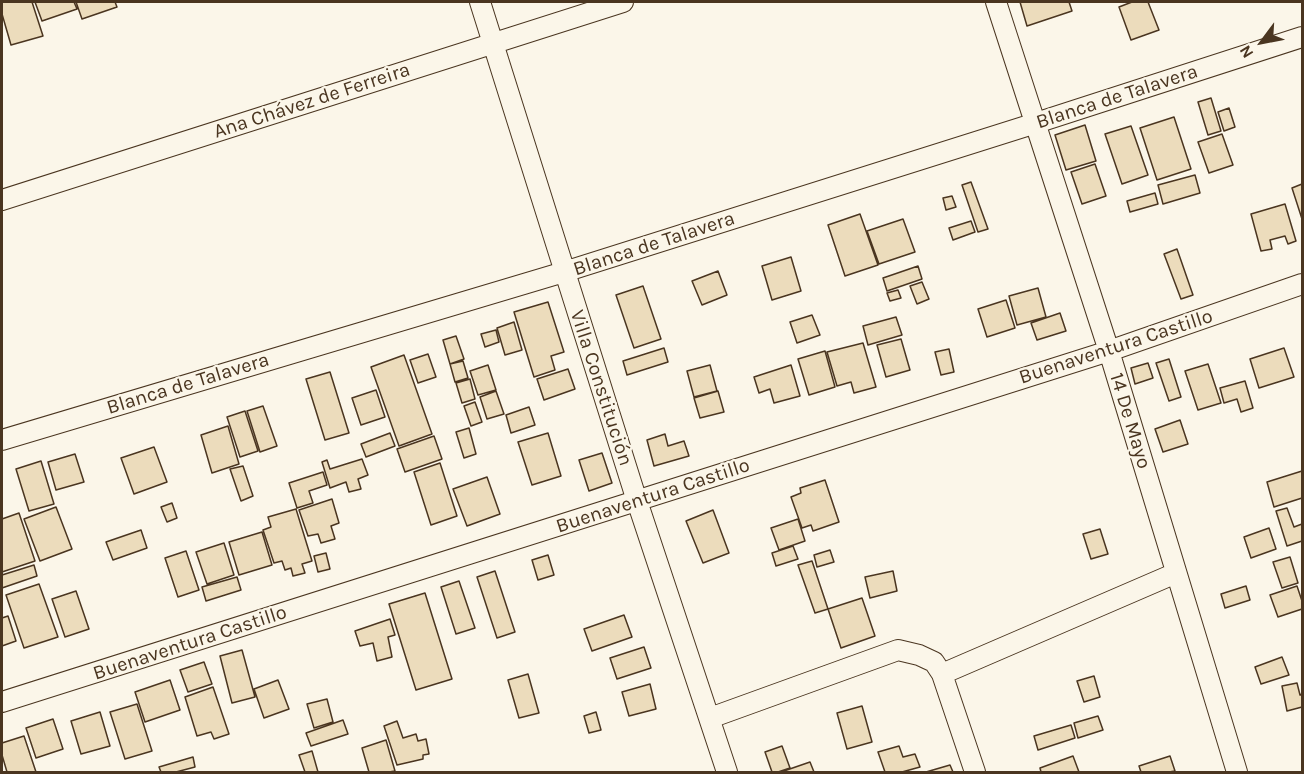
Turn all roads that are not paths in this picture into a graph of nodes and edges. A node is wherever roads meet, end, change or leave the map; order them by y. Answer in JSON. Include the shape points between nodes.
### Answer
{"nodes":[{"id":1,"x":480,"y":2,"type":"edge"},
{"id":2,"x":623,"y":2,"type":"edge"},
{"id":3,"x":996,"y":2,"type":"edge"},
{"id":4,"x":1302,"y":37,"type":"edge"},
{"id":5,"x":492,"y":43,"type":"junction"},
{"id":6,"x":1036,"y":123,"type":"junction"},
{"id":7,"x":2,"y":200,"type":"edge"},
{"id":8,"x":564,"y":272,"type":"junction"},
{"id":9,"x":1302,"y":284,"type":"edge"},
{"id":10,"x":1109,"y":351,"type":"junction"},
{"id":11,"x":2,"y":440,"type":"edge"},
{"id":12,"x":637,"y":501,"type":"junction"},
{"id":13,"x":1176,"y":573,"type":"junction"},
{"id":14,"x":942,"y":674,"type":"junction"},
{"id":15,"x":2,"y":702,"type":"edge"},
{"id":16,"x":710,"y":718,"type":"junction"},
{"id":17,"x":727,"y":772,"type":"edge"},
{"id":18,"x":975,"y":772,"type":"edge"},
{"id":19,"x":1238,"y":772,"type":"edge"}],
"edges":[{"from":1,"to":5,"type":"street","name":"Villa Constitución"},
{"from":2,"to":5,"type":"street","name":"Ana Chávez de Ferreira"},
{"from":3,"to":6,"type":"street","name":"14 De Mayo"},
{"from":4,"to":6,"type":"street","name":"Blanca de Talavera"},
{"from":5,"to":7,"type":"street","name":"Ana Chávez de Ferreira"},
{"from":5,"to":8,"type":"street","name":"Villa Constitución"},
{"from":6,"to":8,"type":"street","name":"Blanca de Talavera"},
{"from":6,"to":10,"type":"street","name":"14 De Mayo"},
{"from":8,"to":11,"type":"street","name":"Blanca de Talavera"},
{"from":8,"to":12,"type":"street","name":"Villa Constitución"},
{"from":9,"to":10,"type":"street","name":"Buenaventura Castillo"},
{"from":10,"to":12,"type":"street","name":"Buenaventura Castillo"},
{"from":10,"to":13,"type":"street","name":"14 De Mayo"},
{"from":12,"to":15,"type":"street","name":"Buenaventura Castillo"},
{"from":12,"to":16,"type":"street","name":"Villa Constitución"},
{"from":13,"to":14,"type":"street"},
{"from":13,"to":19,"type":"street","name":"14 De Mayo"},
{"from":14,"to":16,"type":"street","via":[[934,662],[898,650]]},
{"from":14,"to":18,"type":"street"},
{"from":16,"to":17,"type":"street","name":"Villa Constitución"}]}
